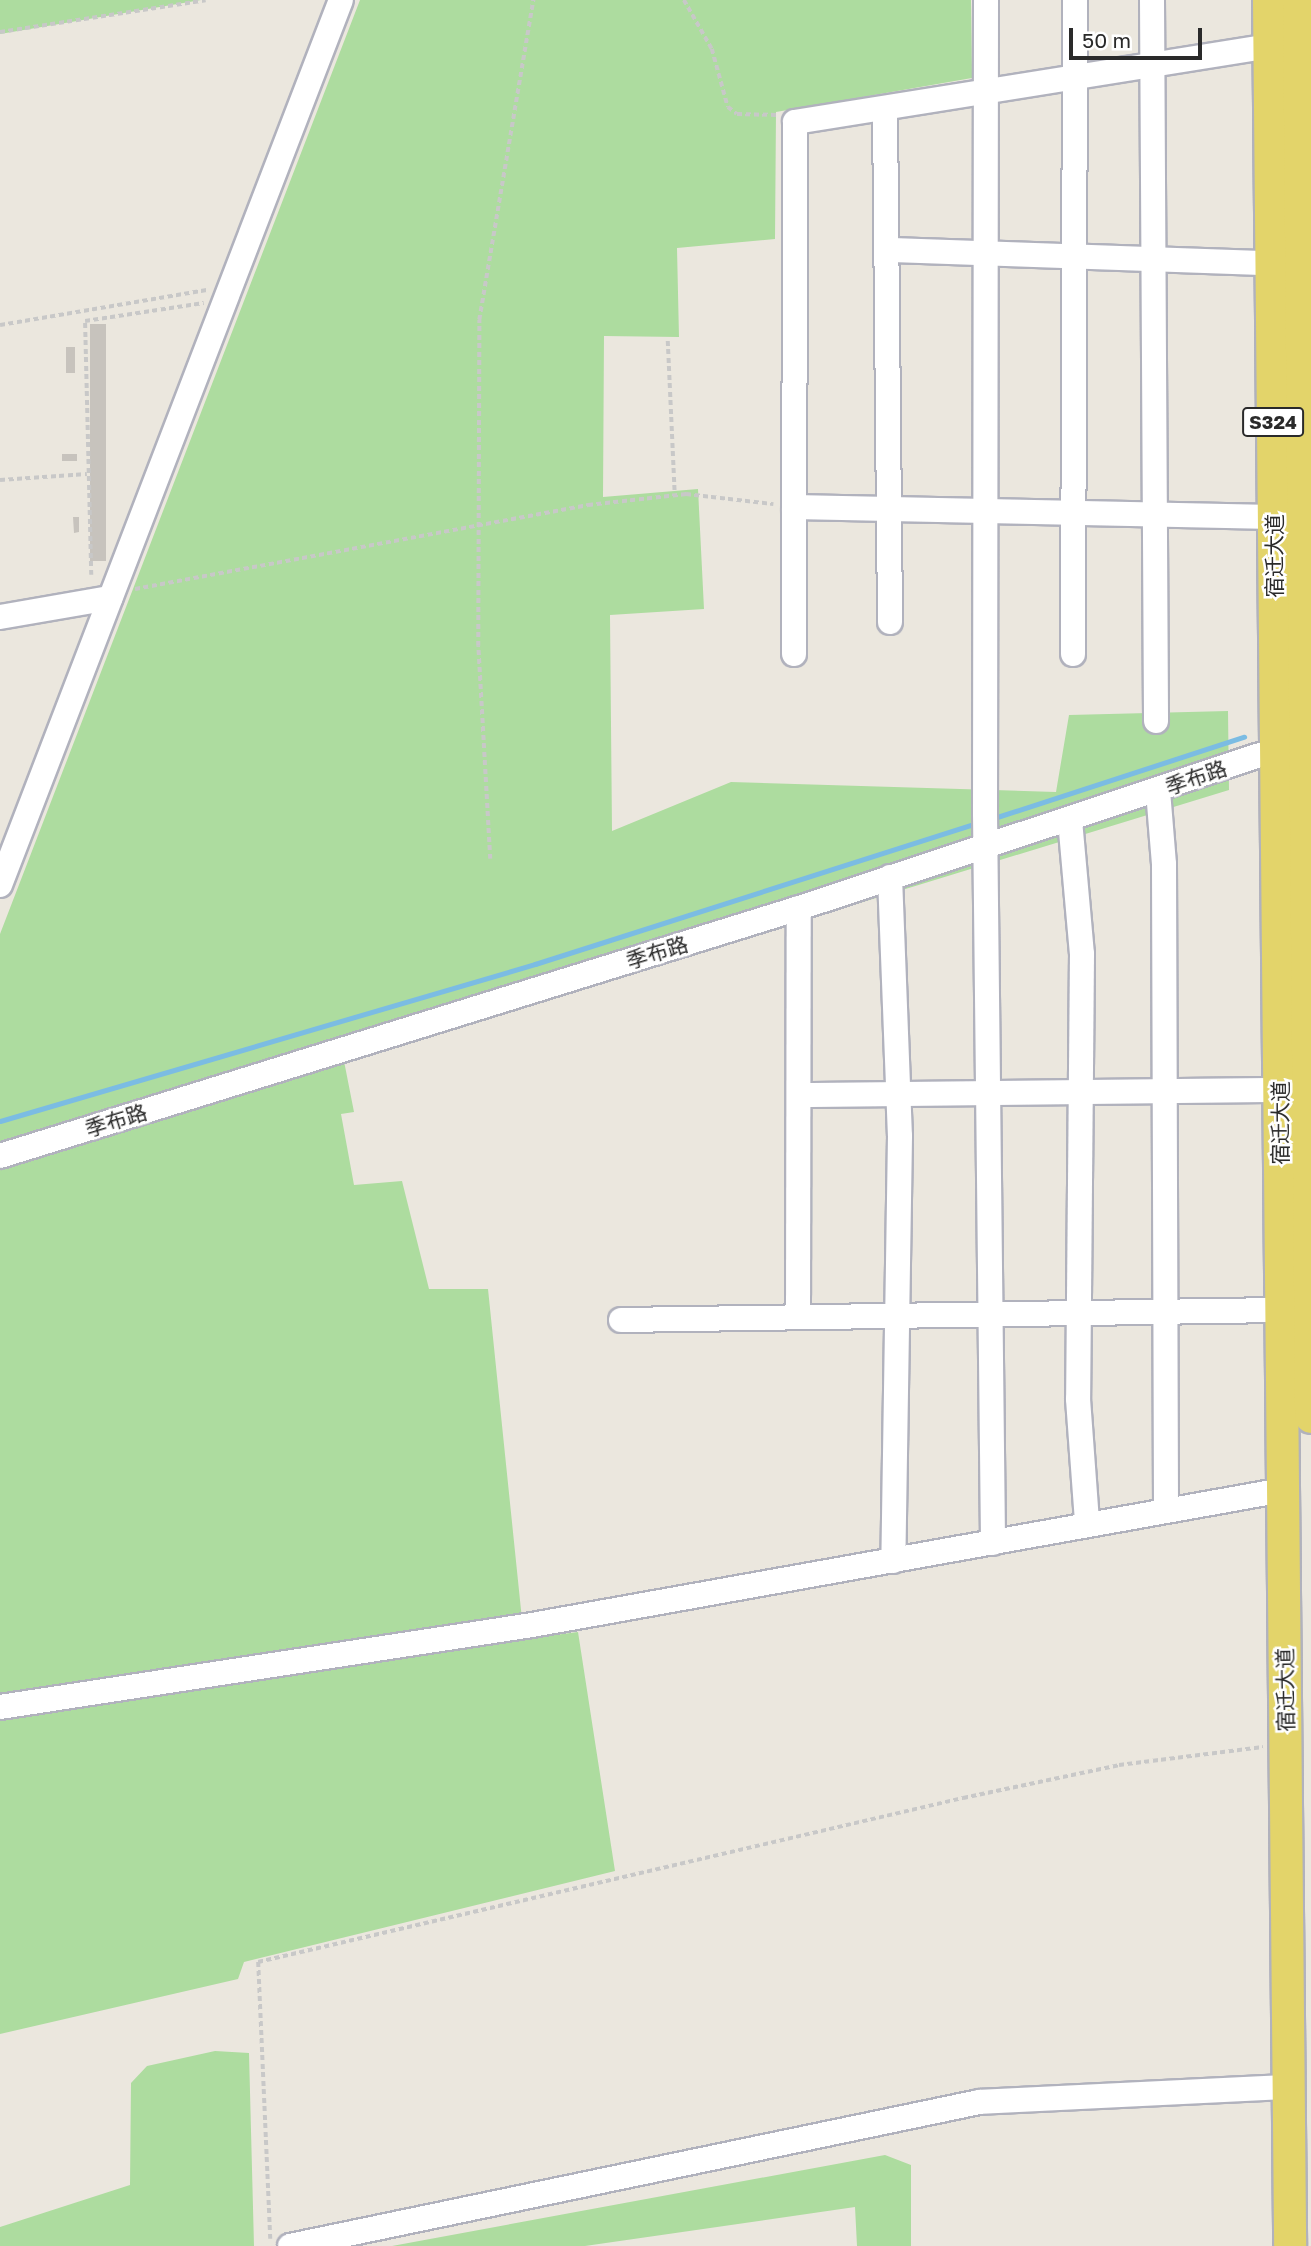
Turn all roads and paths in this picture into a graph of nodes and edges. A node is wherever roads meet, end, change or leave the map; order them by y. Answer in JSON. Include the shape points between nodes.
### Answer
{"nodes":[{"id":1,"x":206,"y":0,"type":"edge"},
{"id":2,"x":341,"y":0,"type":"edge"},
{"id":3,"x":533,"y":0,"type":"edge"},
{"id":4,"x":684,"y":0,"type":"edge"},
{"id":5,"x":986,"y":0,"type":"edge"},
{"id":6,"x":1074,"y":0,"type":"edge"},
{"id":7,"x":1152,"y":0,"type":"edge"},
{"id":8,"x":1269,"y":0,"type":"edge"},
{"id":9,"x":1299,"y":0,"type":"edge"},
{"id":10,"x":0,"y":32,"type":"edge"},
{"id":11,"x":1270,"y":47,"type":"junction"},
{"id":12,"x":1153,"y":63,"type":"junction"},
{"id":13,"x":1075,"y":74,"type":"junction"},
{"id":14,"x":987,"y":90,"type":"junction"},
{"id":15,"x":885,"y":111,"type":"junction"},
{"id":16,"x":795,"y":122,"type":"junction"},
{"id":17,"x":890,"y":250,"type":"junction"},
{"id":18,"x":985,"y":254,"type":"junction"},
{"id":19,"x":1073,"y":257,"type":"junction"},
{"id":20,"x":1154,"y":259,"type":"junction"},
{"id":21,"x":1271,"y":263,"type":"junction"},
{"id":22,"x":210,"y":290,"type":"dead end"},
{"id":23,"x":209,"y":302,"type":"dead end"},
{"id":24,"x":0,"y":325,"type":"edge"},
{"id":25,"x":667,"y":341,"type":"dead end"},
{"id":26,"x":88,"y":474,"type":"junction"},
{"id":27,"x":0,"y":480,"type":"edge"},
{"id":28,"x":675,"y":495,"type":"junction"},
{"id":29,"x":890,"y":506,"type":"junction"},
{"id":30,"x":794,"y":507,"type":"junction"},
{"id":31,"x":985,"y":510,"type":"junction"},
{"id":32,"x":1074,"y":513,"type":"junction"},
{"id":33,"x":1155,"y":514,"type":"junction"},
{"id":34,"x":1274,"y":517,"type":"junction"},
{"id":35,"x":479,"y":525,"type":"junction"},
{"id":36,"x":91,"y":575,"type":"dead end"},
{"id":37,"x":111,"y":595,"type":"junction"},
{"id":38,"x":0,"y":617,"type":"edge"},
{"id":39,"x":890,"y":622,"type":"dead end"},
{"id":40,"x":794,"y":654,"type":"dead end"},
{"id":41,"x":1073,"y":654,"type":"dead end"},
{"id":42,"x":1156,"y":721,"type":"dead end"},
{"id":43,"x":1308,"y":739,"type":"edge"},
{"id":44,"x":1276,"y":750,"type":"junction"},
{"id":45,"x":1158,"y":790,"type":"junction"},
{"id":46,"x":1070,"y":820,"type":"junction"},
{"id":47,"x":985,"y":829,"type":"junction"},
{"id":48,"x":490,"y":859,"type":"dead end"},
{"id":49,"x":890,"y":877,"type":"junction"},
{"id":50,"x":0,"y":885,"type":"edge"},
{"id":51,"x":799,"y":908,"type":"junction"},
{"id":52,"x":1280,"y":1090,"type":"junction"},
{"id":53,"x":1164,"y":1091,"type":"junction"},
{"id":54,"x":990,"y":1092,"type":"junction"},
{"id":55,"x":1082,"y":1092,"type":"junction"},
{"id":56,"x":801,"y":1095,"type":"junction"},
{"id":57,"x":896,"y":1095,"type":"junction"},
{"id":58,"x":0,"y":1156,"type":"edge"},
{"id":59,"x":1310,"y":1222,"type":"edge"},
{"id":60,"x":1168,"y":1309,"type":"junction"},
{"id":61,"x":1282,"y":1310,"type":"junction"},
{"id":62,"x":991,"y":1311,"type":"junction"},
{"id":63,"x":1078,"y":1312,"type":"junction"},
{"id":64,"x":798,"y":1313,"type":"junction"},
{"id":65,"x":894,"y":1314,"type":"junction"},
{"id":66,"x":621,"y":1320,"type":"dead end"},
{"id":67,"x":1311,"y":1417,"type":"edge"},
{"id":68,"x":1283,"y":1490,"type":"junction"},
{"id":69,"x":1166,"y":1509,"type":"junction"},
{"id":70,"x":1087,"y":1523,"type":"junction"},
{"id":71,"x":993,"y":1543,"type":"junction"},
{"id":72,"x":893,"y":1561,"type":"junction"},
{"id":73,"x":0,"y":1707,"type":"edge"},
{"id":74,"x":1286,"y":1744,"type":"junction"},
{"id":75,"x":1289,"y":2087,"type":"junction"},
{"id":76,"x":271,"y":2246,"type":"edge"},
{"id":77,"x":290,"y":2246,"type":"edge"},
{"id":78,"x":1290,"y":2246,"type":"edge"}],
"edges":[{"from":1,"to":10,"type":"path"},
{"from":2,"to":37,"type":"street"},
{"from":3,"to":35,"type":"path","via":[[479,320]]},
{"from":4,"to":16,"type":"path","via":[[712,49],[728,107]]},
{"from":5,"to":14,"type":"street"},
{"from":6,"to":13,"type":"street"},
{"from":7,"to":12,"type":"street"},
{"from":8,"to":11,"type":"main road","name":"宿迁大道","number":"S324"},
{"from":9,"to":43,"type":"main road","name":"宿迁大道","number":"S324"},
{"from":11,"to":12,"type":"street"},
{"from":11,"to":21,"type":"main road","name":"宿迁大道","number":"S324"},
{"from":12,"to":13,"type":"street"},
{"from":12,"to":20,"type":"street"},
{"from":13,"to":14,"type":"street"},
{"from":13,"to":19,"type":"street"},
{"from":14,"to":15,"type":"street"},
{"from":14,"to":18,"type":"street"},
{"from":15,"to":16,"type":"street"},
{"from":15,"to":17,"type":"street"},
{"from":16,"to":30,"type":"street"},
{"from":17,"to":18,"type":"street"},
{"from":17,"to":29,"type":"street"},
{"from":18,"to":19,"type":"street"},
{"from":18,"to":31,"type":"street"},
{"from":19,"to":20,"type":"street"},
{"from":19,"to":32,"type":"street"},
{"from":20,"to":21,"type":"street"},
{"from":20,"to":33,"type":"street"},
{"from":21,"to":34,"type":"main road","name":"宿迁大道","number":"S324"},
{"from":22,"to":24,"type":"path"},
{"from":23,"to":26,"type":"path","via":[[85,321]]},
{"from":25,"to":28,"type":"path"},
{"from":26,"to":27,"type":"path"},
{"from":26,"to":36,"type":"path"},
{"from":28,"to":30,"type":"path"},
{"from":28,"to":35,"type":"path"},
{"from":29,"to":30,"type":"street"},
{"from":29,"to":31,"type":"street"},
{"from":29,"to":39,"type":"street"},
{"from":30,"to":40,"type":"street"},
{"from":31,"to":32,"type":"street"},
{"from":31,"to":47,"type":"street"},
{"from":32,"to":33,"type":"street"},
{"from":32,"to":41,"type":"street"},
{"from":33,"to":34,"type":"street"},
{"from":33,"to":42,"type":"street"},
{"from":34,"to":44,"type":"main road","name":"宿迁大道","number":"S324"},
{"from":35,"to":37,"type":"path"},
{"from":35,"to":48,"type":"path","via":[[478,646]]},
{"from":37,"to":38,"type":"street"},
{"from":37,"to":50,"type":"street"},
{"from":43,"to":44,"type":"street","name":"季布路"},
{"from":43,"to":59,"type":"main road","name":"宿迁大道","number":"S324"},
{"from":44,"to":45,"type":"street","name":"季布路"},
{"from":44,"to":52,"type":"main road","name":"宿迁大道","number":"S324"},
{"from":45,"to":46,"type":"street","name":"季布路"},
{"from":45,"to":53,"type":"street"},
{"from":46,"to":47,"type":"street","name":"季布路"},
{"from":46,"to":55,"type":"street","via":[[1082,954]]},
{"from":47,"to":49,"type":"street","name":"季布路"},
{"from":47,"to":54,"type":"street"},
{"from":49,"to":51,"type":"street","name":"季布路"},
{"from":49,"to":57,"type":"street"},
{"from":51,"to":56,"type":"street"},
{"from":51,"to":58,"type":"street","name":"季布路"},
{"from":52,"to":53,"type":"street"},
{"from":52,"to":61,"type":"main road","name":"宿迁大道","number":"S324"},
{"from":53,"to":55,"type":"street"},
{"from":53,"to":60,"type":"street"},
{"from":54,"to":55,"type":"street"},
{"from":54,"to":57,"type":"street"},
{"from":54,"to":62,"type":"street"},
{"from":55,"to":63,"type":"street"},
{"from":56,"to":57,"type":"street"},
{"from":56,"to":64,"type":"street"},
{"from":57,"to":65,"type":"street"},
{"from":59,"to":67,"type":"main road","name":"宿迁大道","number":"S324"},
{"from":60,"to":61,"type":"street"},
{"from":60,"to":63,"type":"street"},
{"from":60,"to":69,"type":"street"},
{"from":61,"to":68,"type":"main road","name":"宿迁大道","number":"S324"},
{"from":62,"to":63,"type":"street"},
{"from":62,"to":65,"type":"street"},
{"from":62,"to":71,"type":"street"},
{"from":63,"to":70,"type":"street"},
{"from":64,"to":65,"type":"street"},
{"from":64,"to":66,"type":"street"},
{"from":65,"to":72,"type":"street"},
{"from":68,"to":69,"type":"street"},
{"from":68,"to":74,"type":"main road","name":"宿迁大道","number":"S324"},
{"from":69,"to":70,"type":"street"},
{"from":70,"to":71,"type":"street"},
{"from":71,"to":72,"type":"street"},
{"from":72,"to":73,"type":"street"},
{"from":74,"to":75,"type":"main road","name":"宿迁大道","number":"S324"},
{"from":74,"to":76,"type":"path","via":[[1119,1765],[258,1962]]},
{"from":75,"to":77,"type":"street","via":[[979,2102]]},
{"from":75,"to":78,"type":"main road","name":"宿迁大道","number":"S324"}]}
